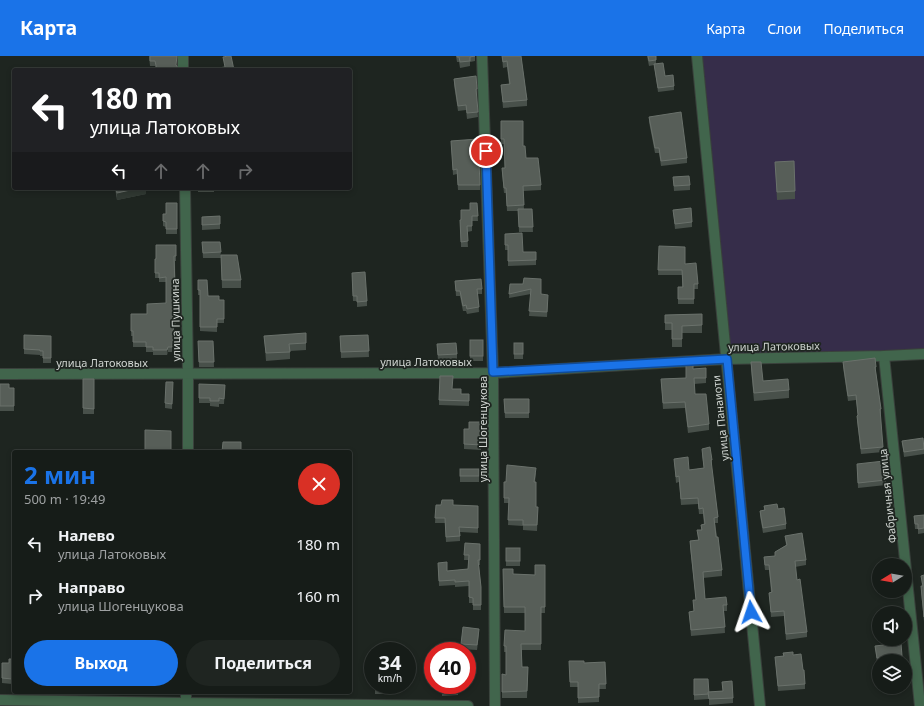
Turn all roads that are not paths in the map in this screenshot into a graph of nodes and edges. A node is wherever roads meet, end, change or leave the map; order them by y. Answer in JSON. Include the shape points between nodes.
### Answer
{"nodes":[{"id":1,"x":183,"y":56,"type":"edge"},
{"id":2,"x":482,"y":56,"type":"edge"},
{"id":3,"x":697,"y":56,"type":"edge"},
{"id":4,"x":183,"y":68,"type":"edge"},
{"id":5,"x":185,"y":190,"type":"edge"},
{"id":6,"x":924,"y":354,"type":"edge"},
{"id":7,"x":884,"y":356,"type":"junction"},
{"id":8,"x":727,"y":359,"type":"junction"},
{"id":9,"x":493,"y":372,"type":"junction"},
{"id":10,"x":0,"y":374,"type":"edge"},
{"id":11,"x":188,"y":374,"type":"junction"},
{"id":12,"x":188,"y":450,"type":"edge"},
{"id":13,"x":186,"y":694,"type":"edge"},
{"id":14,"x":0,"y":700,"type":"edge"},
{"id":15,"x":186,"y":705,"type":"edge"},
{"id":16,"x":468,"y":706,"type":"edge"},
{"id":17,"x":495,"y":706,"type":"edge"},
{"id":18,"x":760,"y":706,"type":"edge"},
{"id":19,"x":920,"y":706,"type":"edge"}],
"edges":[{"from":1,"to":4,"type":"street"},
{"from":2,"to":9,"type":"street","name":"улица Шогенцукова"},
{"from":3,"to":8,"type":"street","name":"улица Панаиоти"},
{"from":5,"to":11,"type":"street","name":"улица Пушкина"},
{"from":6,"to":7,"type":"street","name":"улица Латоковых"},
{"from":7,"to":8,"type":"street","name":"улица Латоковых"},
{"from":7,"to":19,"type":"street","name":"Фабричная улица"},
{"from":8,"to":9,"type":"street","name":"улица Латоковых"},
{"from":8,"to":18,"type":"street","name":"улица Панаиоти"},
{"from":9,"to":11,"type":"street","name":"улица Латоковых"},
{"from":9,"to":17,"type":"street","name":"улица Шогенцукова"},
{"from":10,"to":11,"type":"street","name":"улица Латоковых"},
{"from":11,"to":12,"type":"street","name":"улица Пушкина"},
{"from":13,"to":15,"type":"street"},
{"from":14,"to":15,"type":"street"},
{"from":15,"to":16,"type":"street"}]}
